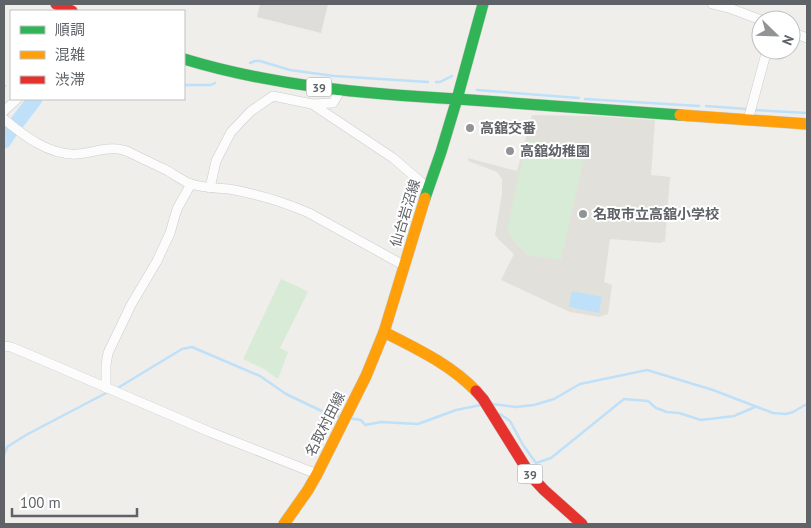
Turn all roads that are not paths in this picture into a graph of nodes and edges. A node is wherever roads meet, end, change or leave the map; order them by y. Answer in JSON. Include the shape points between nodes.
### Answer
{"nodes":[{"id":1,"x":483,"y":4,"type":"edge"},
{"id":2,"x":712,"y":4,"type":"edge"},
{"id":3,"x":724,"y":5,"type":"edge"},
{"id":4,"x":751,"y":16,"type":"edge"},
{"id":5,"x":185,"y":59,"type":"edge"},
{"id":6,"x":764,"y":60,"type":"edge"},
{"id":7,"x":341,"y":89,"type":"junction"},
{"id":8,"x":457,"y":98,"type":"junction"},
{"id":9,"x":16,"y":100,"type":"edge"},
{"id":10,"x":312,"y":104,"type":"junction"},
{"id":11,"x":4,"y":111,"type":"edge"},
{"id":12,"x":4,"y":119,"type":"edge"},
{"id":13,"x":748,"y":120,"type":"junction"},
{"id":14,"x":807,"y":124,"type":"edge"},
{"id":15,"x":191,"y":184,"type":"junction"},
{"id":16,"x":210,"y":188,"type":"junction"},
{"id":17,"x":428,"y":188,"type":"junction"},
{"id":18,"x":405,"y":266,"type":"junction"},
{"id":19,"x":384,"y":332,"type":"junction"},
{"id":20,"x":4,"y":346,"type":"edge"},
{"id":21,"x":110,"y":390,"type":"junction"},
{"id":22,"x":317,"y":474,"type":"junction"},
{"id":23,"x":284,"y":524,"type":"edge"},
{"id":24,"x":582,"y":524,"type":"edge"}],
"edges":[{"from":1,"to":8,"type":"main road"},
{"from":2,"to":3,"type":"street"},
{"from":3,"to":4,"type":"street"},
{"from":5,"to":7,"type":"main road","number":"39","via":[[254,77]]},
{"from":6,"to":13,"type":"street"},
{"from":7,"to":8,"type":"main road","number":"39"},
{"from":7,"to":10,"type":"street","via":[[333,103]]},
{"from":8,"to":13,"type":"main road"},
{"from":8,"to":17,"type":"main road","name":"仙台岩沼線"},
{"from":9,"to":11,"type":"street"},
{"from":10,"to":16,"type":"street","via":[[272,96],[251,111],[231,132],[216,161]]},
{"from":10,"to":17,"type":"street","via":[[393,158]]},
{"from":12,"to":15,"type":"street","via":[[23,136],[56,152],[79,154],[106,148],[123,150]]},
{"from":13,"to":14,"type":"main road"},
{"from":15,"to":16,"type":"street"},
{"from":15,"to":21,"type":"street","via":[[177,209],[157,261],[108,353],[106,365]]},
{"from":16,"to":18,"type":"street","via":[[275,200],[309,213]]},
{"from":17,"to":18,"type":"main road","name":"仙台岩沼線"},
{"from":18,"to":19,"type":"main road","name":"仙台岩沼線"},
{"from":19,"to":22,"type":"main road","name":"名取村田線"},
{"from":19,"to":24,"type":"main road","number":"39","via":[[459,375],[482,399],[531,476]]},
{"from":20,"to":21,"type":"street"},
{"from":21,"to":22,"type":"street"},
{"from":22,"to":23,"type":"main road","name":"名取村田線"}]}
